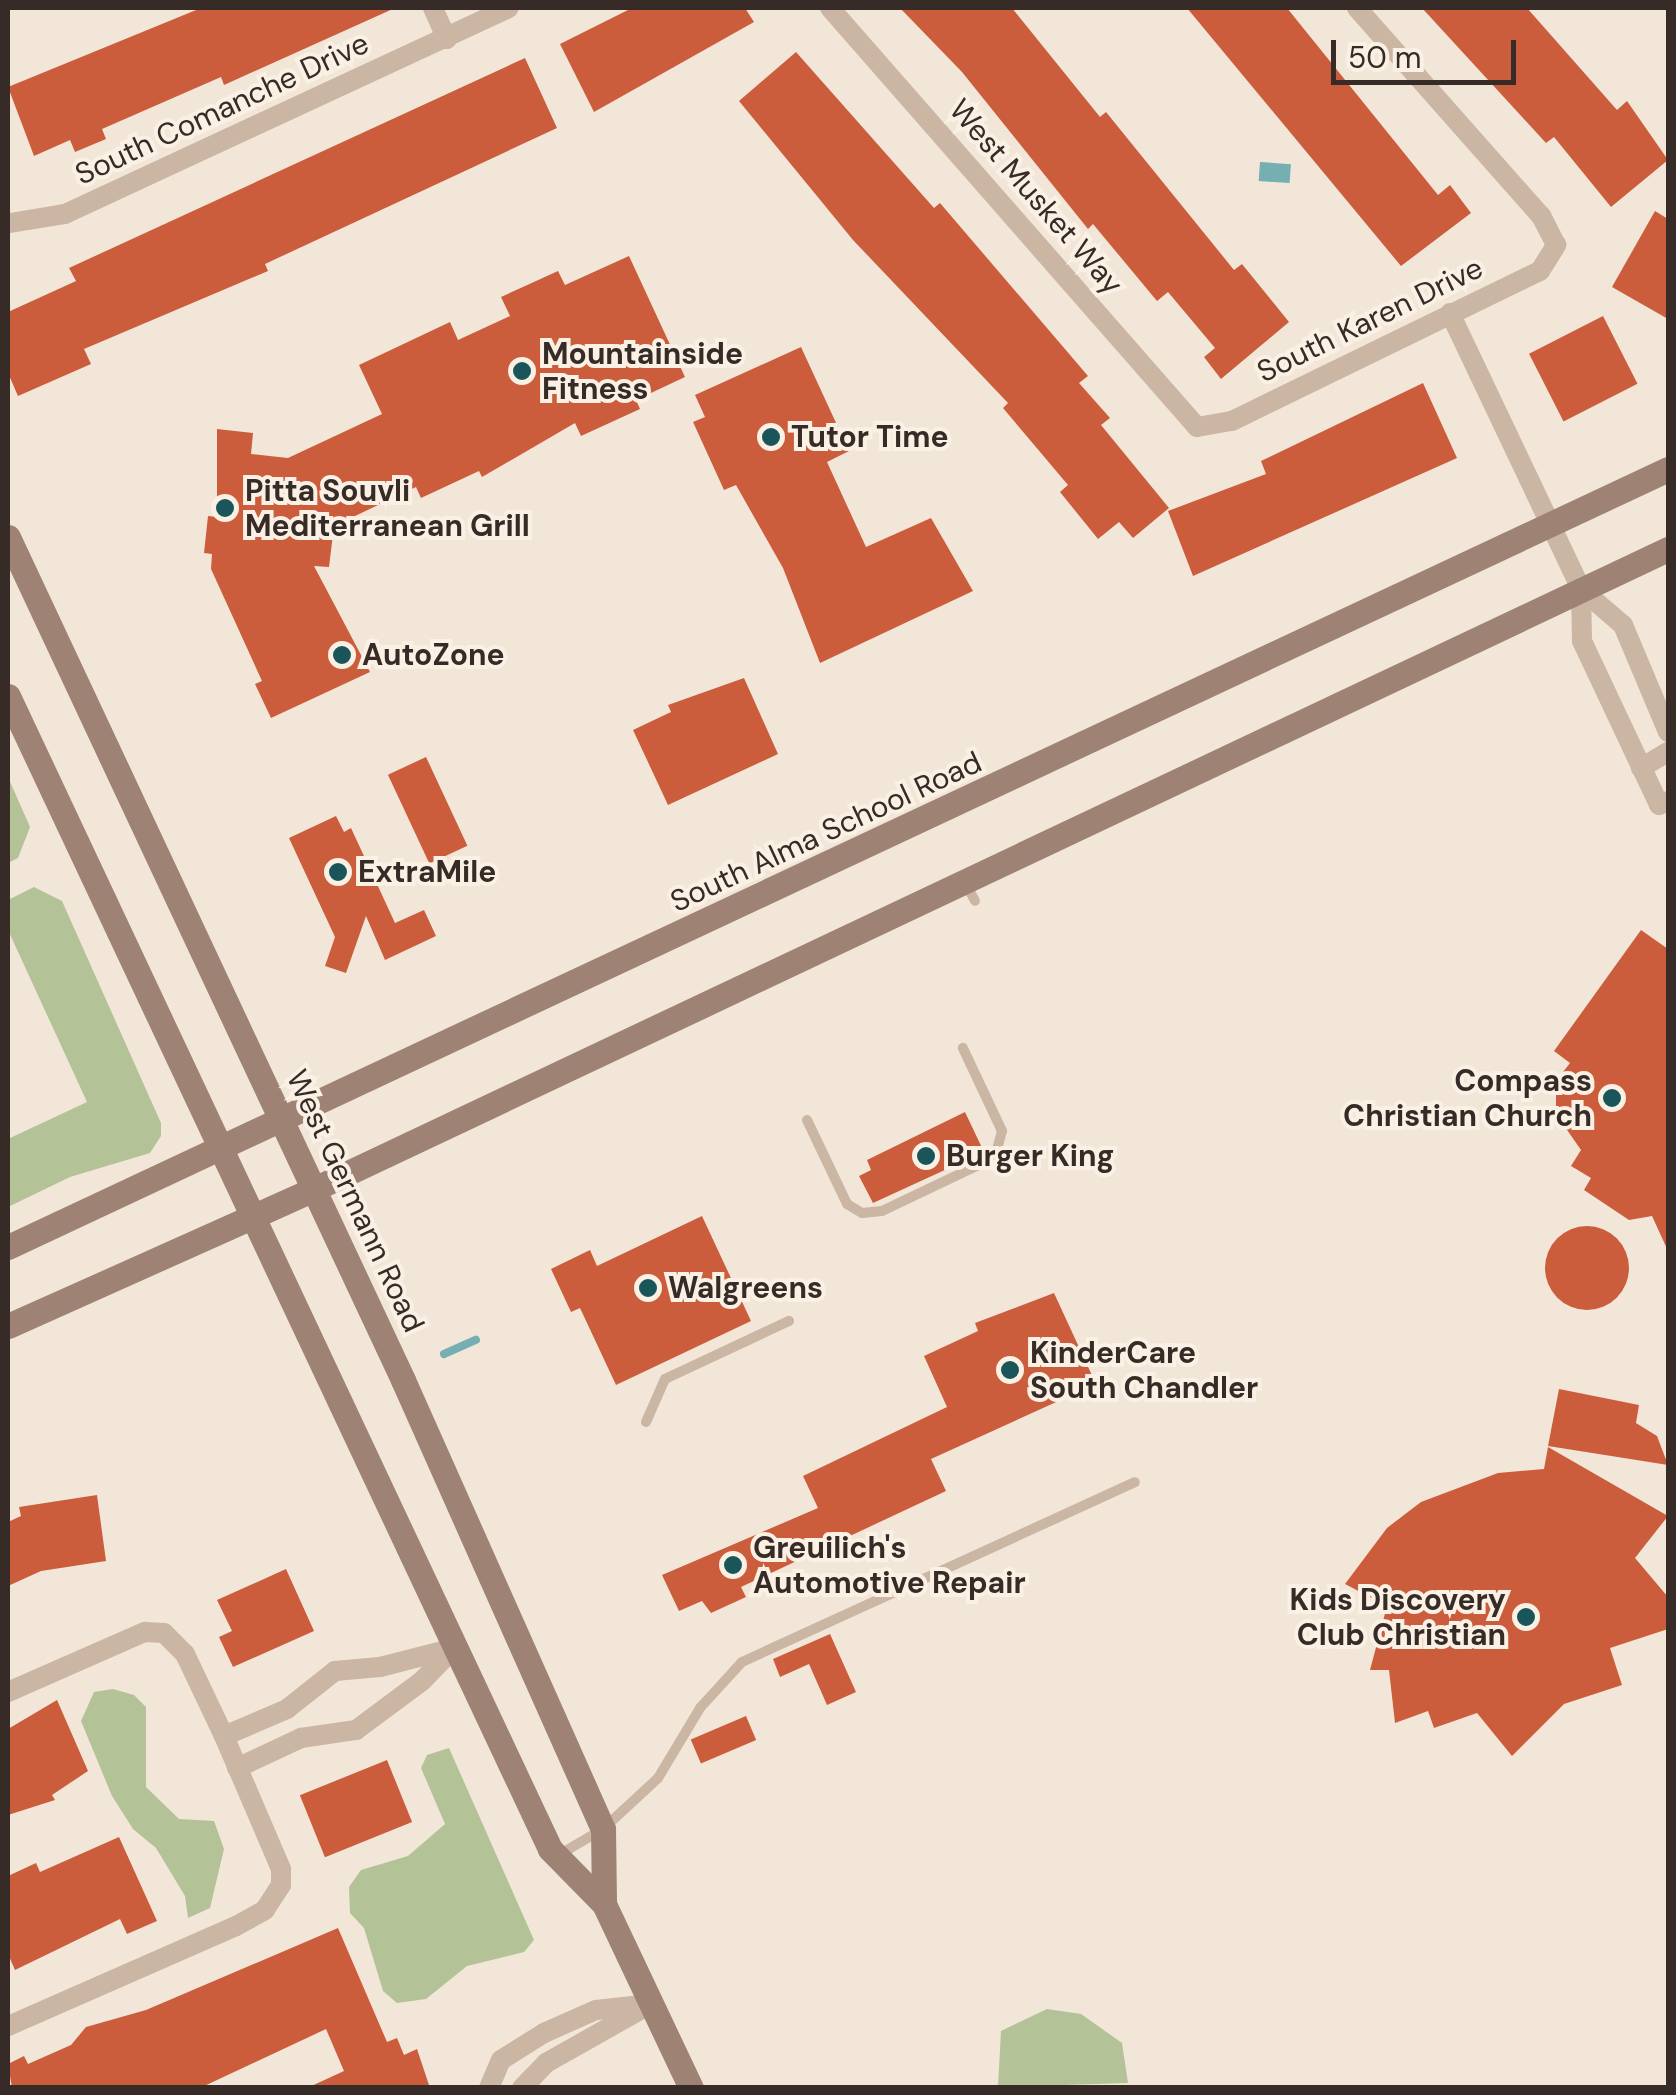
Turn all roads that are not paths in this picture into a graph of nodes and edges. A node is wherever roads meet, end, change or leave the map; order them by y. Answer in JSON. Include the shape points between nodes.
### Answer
{"nodes":[{"id":1,"x":433,"y":8,"type":"edge"},
{"id":2,"x":508,"y":8,"type":"edge"},
{"id":3,"x":830,"y":8,"type":"edge"},
{"id":4,"x":1357,"y":8,"type":"edge"},
{"id":5,"x":447,"y":39,"type":"junction"},
{"id":6,"x":10,"y":222,"type":"edge"},
{"id":7,"x":1450,"y":313,"type":"junction"},
{"id":8,"x":1197,"y":427,"type":"joint"},
{"id":9,"x":1668,"y":469,"type":"edge"},
{"id":10,"x":1547,"y":524,"type":"junction"},
{"id":11,"x":8,"y":537,"type":"edge"},
{"id":12,"x":1668,"y":550,"type":"edge"},
{"id":13,"x":1581,"y":589,"type":"junction"},
{"id":14,"x":8,"y":696,"type":"edge"},
{"id":15,"x":1668,"y":732,"type":"edge"},
{"id":16,"x":1668,"y":752,"type":"edge"},
{"id":17,"x":1641,"y":768,"type":"junction"},
{"id":18,"x":1664,"y":803,"type":"edge"},
{"id":19,"x":963,"y":1048,"type":"dead end"},
{"id":20,"x":807,"y":1120,"type":"dead end"},
{"id":21,"x":283,"y":1122,"type":"junction"},
{"id":22,"x":218,"y":1152,"type":"junction"},
{"id":23,"x":314,"y":1190,"type":"junction"},
{"id":24,"x":250,"y":1217,"type":"junction"},
{"id":25,"x":8,"y":1247,"type":"edge"},
{"id":26,"x":788,"y":1321,"type":"dead end"},
{"id":27,"x":8,"y":1326,"type":"edge"},
{"id":28,"x":646,"y":1422,"type":"dead end"},
{"id":29,"x":1134,"y":1482,"type":"dead end"},
{"id":30,"x":454,"y":1648,"type":"junction"},
{"id":31,"x":8,"y":1692,"type":"edge"},
{"id":32,"x":304,"y":1699,"type":"junction"},
{"id":33,"x":318,"y":1732,"type":"junction"},
{"id":34,"x":224,"y":1736,"type":"junction"},
{"id":35,"x":237,"y":1768,"type":"junction"},
{"id":36,"x":604,"y":1829,"type":"junction"},
{"id":37,"x":556,"y":1856,"type":"junction"},
{"id":38,"x":604,"y":1904,"type":"junction"},
{"id":39,"x":651,"y":2004,"type":"junction"},
{"id":40,"x":8,"y":2026,"type":"edge"},
{"id":41,"x":517,"y":2048,"type":"junction"},
{"id":42,"x":538,"y":2070,"type":"junction"},
{"id":43,"x":488,"y":2088,"type":"edge"},
{"id":44,"x":522,"y":2088,"type":"edge"},
{"id":45,"x":691,"y":2088,"type":"edge"}],
"edges":[{"from":1,"to":5,"type":"street"},
{"from":2,"to":5,"type":"street","name":"South Comanche Drive"},
{"from":3,"to":8,"type":"street","name":"West Musket Way"},
{"from":4,"to":7,"type":"street","name":"South Karen Drive","via":[[1541,216],[1556,245],[1540,271]]},
{"from":5,"to":6,"type":"street","name":"South Comanche Drive","via":[[64,214]]},
{"from":7,"to":8,"type":"street","name":"South Karen Drive","via":[[1232,421]]},
{"from":7,"to":10,"type":"street"},
{"from":9,"to":10,"type":"main road","name":"South Alma School Road"},
{"from":10,"to":13,"type":"street"},
{"from":10,"to":21,"type":"main road","name":"South Alma School Road"},
{"from":11,"to":21,"type":"main road","name":"West Germann Road"},
{"from":12,"to":13,"type":"main road"},
{"from":13,"to":15,"type":"street","via":[[1623,625]]},
{"from":13,"to":17,"type":"street","via":[[1582,641]]},
{"from":13,"to":23,"type":"main road","via":[[970,892]]},
{"from":14,"to":22,"type":"main road","name":"West Germann Road"},
{"from":16,"to":17,"type":"street"},
{"from":17,"to":18,"type":"street"},
{"from":19,"to":20,"type":"lane","via":[[1002,1131],[995,1157],[882,1212],[862,1213],[847,1204]]},
{"from":21,"to":22,"type":"main road","name":"South Alma School Road"},
{"from":21,"to":23,"type":"main road","name":"West Germann Road"},
{"from":22,"to":24,"type":"main road","name":"West Germann Road"},
{"from":22,"to":25,"type":"main road","name":"South Alma School Road"},
{"from":23,"to":24,"type":"main road"},
{"from":23,"to":36,"type":"main road","name":"West Germann Road"},
{"from":24,"to":27,"type":"main road"},
{"from":24,"to":30,"type":"main road","name":"West Germann Road"},
{"from":26,"to":28,"type":"lane","via":[[665,1379]]},
{"from":29,"to":36,"type":"lane","via":[[742,1662],[700,1708],[658,1778]]},
{"from":30,"to":32,"type":"street","via":[[380,1668],[335,1671]]},
{"from":30,"to":33,"type":"street","via":[[422,1682],[356,1730]]},
{"from":30,"to":37,"type":"main road","name":"West Germann Road"},
{"from":31,"to":34,"type":"street","via":[[145,1632],[164,1633],[185,1654]]},
{"from":32,"to":33,"type":"street"},
{"from":32,"to":34,"type":"street"},
{"from":33,"to":35,"type":"street"},
{"from":34,"to":35,"type":"street"},
{"from":35,"to":40,"type":"street","via":[[281,1869],[276,1900],[236,1926]]},
{"from":36,"to":37,"type":"lane"},
{"from":36,"to":38,"type":"main road","name":"West Germann Road"},
{"from":37,"to":38,"type":"main road","name":"West Germann Road"},
{"from":38,"to":39,"type":"main road","name":"West Germann Road"},
{"from":39,"to":41,"type":"street","via":[[596,2010]]},
{"from":39,"to":42,"type":"street"},
{"from":39,"to":45,"type":"main road","name":"West Germann Road"},
{"from":41,"to":42,"type":"street"},
{"from":41,"to":43,"type":"street","via":[[502,2060]]},
{"from":42,"to":44,"type":"street"}]}
